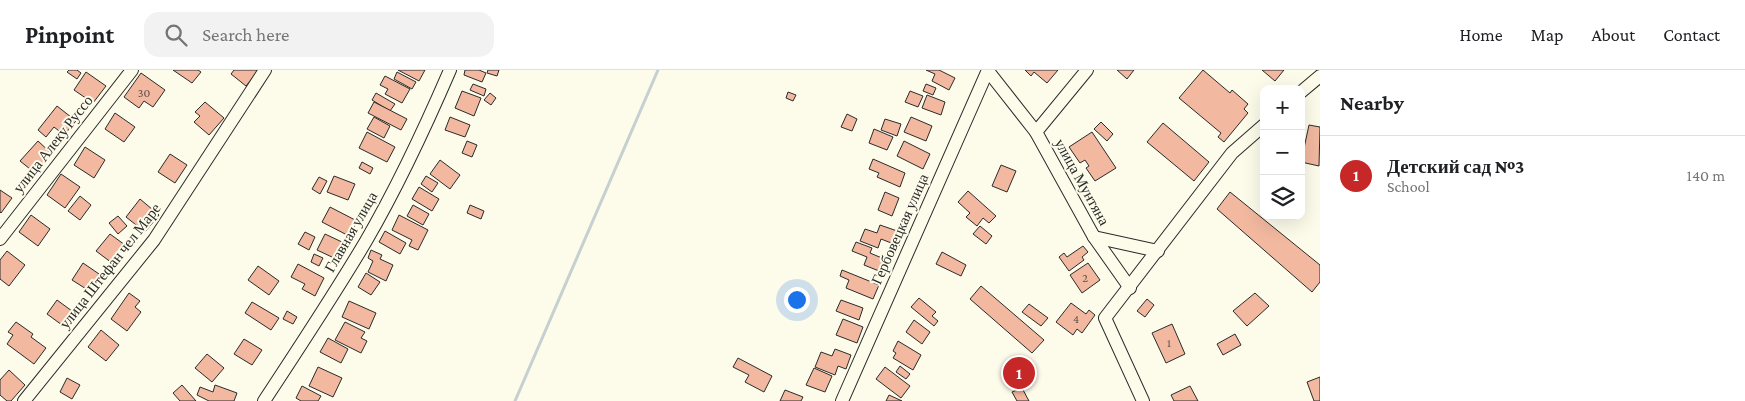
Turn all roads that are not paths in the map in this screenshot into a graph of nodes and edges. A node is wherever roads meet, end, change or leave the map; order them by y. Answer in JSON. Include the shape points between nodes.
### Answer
{"nodes":[{"id":1,"x":132,"y":70,"type":"edge"},
{"id":2,"x":265,"y":70,"type":"edge"},
{"id":3,"x":450,"y":70,"type":"edge"},
{"id":4,"x":988,"y":70,"type":"edge"},
{"id":5,"x":1087,"y":70,"type":"edge"},
{"id":6,"x":1320,"y":76,"type":"edge"},
{"id":7,"x":1305,"y":89,"type":"edge"},
{"id":8,"x":1260,"y":128,"type":"edge"},
{"id":9,"x":1036,"y":132,"type":"junction"},
{"id":10,"x":1094,"y":236,"type":"junction"},
{"id":11,"x":0,"y":239,"type":"edge"},
{"id":12,"x":1158,"y":251,"type":"junction"},
{"id":13,"x":1130,"y":288,"type":"junction"},
{"id":14,"x":24,"y":401,"type":"edge"},
{"id":15,"x":264,"y":401,"type":"edge"},
{"id":16,"x":842,"y":401,"type":"edge"},
{"id":17,"x":1143,"y":401,"type":"edge"}],
"edges":[{"from":1,"to":11,"type":"street","name":"улица Алеку Руссо"},
{"from":2,"to":14,"type":"street","name":"улица Штефан чел Маре","via":[[154,240]]},
{"from":3,"to":15,"type":"street","name":"Главная улица","via":[[424,129],[366,240]]},
{"from":4,"to":9,"type":"street"},
{"from":4,"to":16,"type":"street","name":"Гербовецкая улица"},
{"from":5,"to":9,"type":"street","name":"улица Мунтяна"},
{"from":6,"to":7,"type":"street"},
{"from":8,"to":12,"type":"street","via":[[1232,153]]},
{"from":9,"to":10,"type":"street","name":"улица Мунтяна"},
{"from":10,"to":12,"type":"street"},
{"from":10,"to":13,"type":"street","name":"улица Мунтяна"},
{"from":12,"to":13,"type":"street"},
{"from":13,"to":17,"type":"street","via":[[1105,318]]}]}
